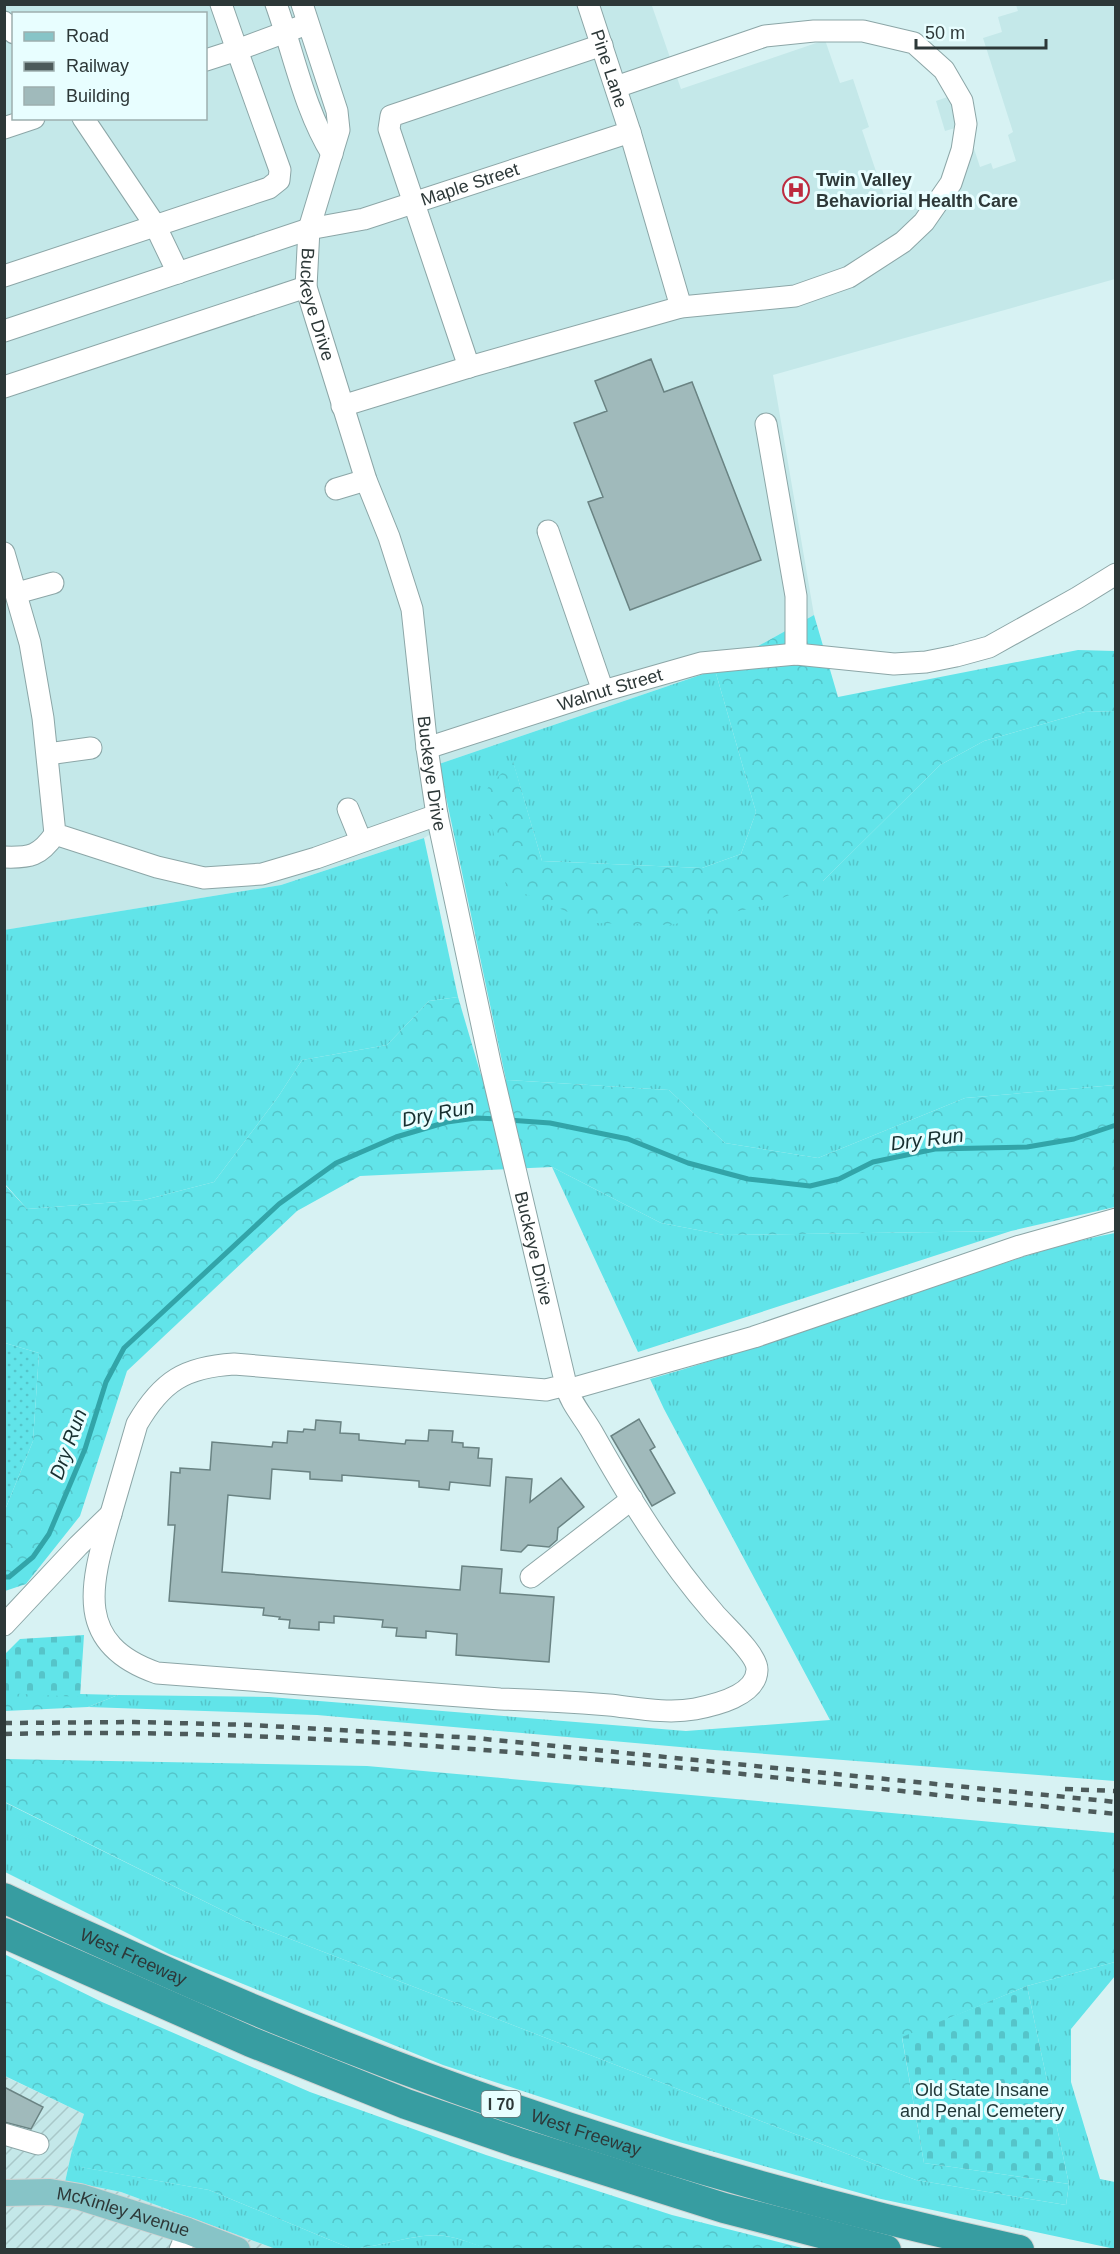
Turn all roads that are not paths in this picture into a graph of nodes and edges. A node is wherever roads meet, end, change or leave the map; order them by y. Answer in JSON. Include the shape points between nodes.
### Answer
{"nodes":[{"id":1,"x":221,"y":4,"type":"edge"},
{"id":2,"x":276,"y":4,"type":"edge"},
{"id":3,"x":588,"y":4,"type":"edge"},
{"id":4,"x":305,"y":14,"type":"edge"},
{"id":5,"x":286,"y":31,"type":"junction"},
{"id":6,"x":602,"y":45,"type":"junction"},
{"id":7,"x":237,"y":50,"type":"junction"},
{"id":8,"x":207,"y":60,"type":"edge"},
{"id":9,"x":616,"y":87,"type":"junction"},
{"id":10,"x":28,"y":120,"type":"edge"},
{"id":11,"x":83,"y":120,"type":"edge"},
{"id":12,"x":4,"y":128,"type":"edge"},
{"id":13,"x":630,"y":132,"type":"junction"},
{"id":14,"x":332,"y":154,"type":"junction"},
{"id":15,"x":415,"y":201,"type":"junction"},
{"id":16,"x":155,"y":225,"type":"junction"},
{"id":17,"x":309,"y":229,"type":"junction"},
{"id":18,"x":178,"y":273,"type":"junction"},
{"id":19,"x":4,"y":276,"type":"edge"},
{"id":20,"x":306,"y":286,"type":"junction"},
{"id":21,"x":681,"y":307,"type":"junction"},
{"id":22,"x":4,"y":331,"type":"edge"},
{"id":23,"x":469,"y":367,"type":"junction"},
{"id":24,"x":4,"y":387,"type":"edge"},
{"id":25,"x":342,"y":406,"type":"junction"},
{"id":26,"x":766,"y":424,"type":"dead end"},
{"id":27,"x":366,"y":480,"type":"junction"},
{"id":28,"x":336,"y":489,"type":"dead end"},
{"id":29,"x":548,"y":531,"type":"dead end"},
{"id":30,"x":4,"y":553,"type":"edge"},
{"id":31,"x":1116,"y":574,"type":"edge"},
{"id":32,"x":53,"y":583,"type":"dead end"},
{"id":33,"x":17,"y":593,"type":"junction"},
{"id":34,"x":796,"y":654,"type":"junction"},
{"id":35,"x":603,"y":691,"type":"junction"},
{"id":36,"x":91,"y":748,"type":"dead end"},
{"id":37,"x":427,"y":748,"type":"junction"},
{"id":38,"x":48,"y":754,"type":"junction"},
{"id":39,"x":348,"y":809,"type":"dead end"},
{"id":40,"x":437,"y":815,"type":"junction"},
{"id":41,"x":55,"y":834,"type":"junction"},
{"id":42,"x":361,"y":841,"type":"junction"},
{"id":43,"x":4,"y":857,"type":"edge"},
{"id":44,"x":1116,"y":1219,"type":"edge"},
{"id":45,"x":568,"y":1391,"type":"junction"},
{"id":46,"x":632,"y":1499,"type":"junction"},
{"id":47,"x":111,"y":1513,"type":"junction"},
{"id":48,"x":531,"y":1577,"type":"dead end"},
{"id":49,"x":4,"y":1625,"type":"edge"},
{"id":50,"x":4,"y":1898,"type":"edge"},
{"id":51,"x":4,"y":1932,"type":"edge"},
{"id":52,"x":4,"y":2134,"type":"edge"},
{"id":53,"x":38,"y":2144,"type":"dead end"},
{"id":54,"x":4,"y":2193,"type":"edge"},
{"id":55,"x":184,"y":2240,"type":"edge"},
{"id":56,"x":237,"y":2250,"type":"edge"},
{"id":57,"x":886,"y":2250,"type":"edge"},
{"id":58,"x":1019,"y":2250,"type":"edge"}],
"edges":[{"from":1,"to":7,"type":"lane"},
{"from":2,"to":5,"type":"lane"},
{"from":3,"to":6,"type":"lane","name":"Pine Lane"},
{"from":4,"to":5,"type":"lane"},
{"from":4,"to":14,"type":"lane","name":"Buckeye Drive","via":[[337,111],[339,130]]},
{"from":5,"to":7,"type":"lane"},
{"from":5,"to":14,"type":"lane","via":[[313,116]]},
{"from":6,"to":9,"type":"lane","name":"Pine Lane"},
{"from":6,"to":15,"type":"lane","via":[[391,116],[389,129]]},
{"from":7,"to":8,"type":"lane"},
{"from":7,"to":16,"type":"lane","via":[[280,170],[279,180],[269,188]]},
{"from":9,"to":13,"type":"lane","name":"Pine Lane"},
{"from":9,"to":21,"type":"lane","via":[[765,36],[863,31],[914,43],[944,70],[962,101],[966,124],[951,183],[924,222],[903,242],[849,277],[795,296]]},
{"from":10,"to":12,"type":"lane"},
{"from":11,"to":16,"type":"lane"},
{"from":13,"to":15,"type":"lane","name":"Maple Street"},
{"from":13,"to":21,"type":"lane","name":"Pine Lane"},
{"from":14,"to":17,"type":"lane","name":"Buckeye Drive"},
{"from":15,"to":17,"type":"lane","name":"Maple Street","via":[[364,219]]},
{"from":15,"to":23,"type":"lane"},
{"from":16,"to":18,"type":"lane"},
{"from":16,"to":19,"type":"lane"},
{"from":17,"to":18,"type":"lane","name":"Maple Street"},
{"from":17,"to":20,"type":"lane","name":"Buckeye Drive"},
{"from":18,"to":22,"type":"lane","name":"Maple Street"},
{"from":20,"to":24,"type":"lane"},
{"from":20,"to":25,"type":"lane","name":"Buckeye Drive"},
{"from":21,"to":23,"type":"lane"},
{"from":23,"to":25,"type":"lane"},
{"from":25,"to":27,"type":"lane","name":"Buckeye Drive"},
{"from":26,"to":34,"type":"lane","via":[[794,579]]},
{"from":27,"to":28,"type":"lane"},
{"from":27,"to":37,"type":"lane","name":"Buckeye Drive","via":[[412,609]]},
{"from":29,"to":35,"type":"lane"},
{"from":30,"to":33,"type":"lane"},
{"from":31,"to":34,"type":"lane","name":"Walnut Street","via":[[989,647],[956,656],[894,664]]},
{"from":32,"to":33,"type":"lane"},
{"from":33,"to":38,"type":"lane","via":[[30,643]]},
{"from":34,"to":35,"type":"lane","name":"Walnut Street","via":[[701,663]]},
{"from":35,"to":37,"type":"lane","name":"Walnut Street"},
{"from":36,"to":38,"type":"lane"},
{"from":37,"to":40,"type":"lane","name":"Buckeye Drive"},
{"from":38,"to":41,"type":"lane"},
{"from":39,"to":42,"type":"lane"},
{"from":40,"to":42,"type":"lane"},
{"from":40,"to":45,"type":"lane","name":"Buckeye Drive","via":[[491,1067]]},
{"from":41,"to":42,"type":"lane","via":[[204,878],[262,874]]},
{"from":41,"to":43,"type":"lane","via":[[33,856]]},
{"from":44,"to":45,"type":"lane","via":[[1020,1246],[754,1337]]},
{"from":45,"to":46,"type":"lane"},
{"from":45,"to":47,"type":"lane","via":[[208,1365],[166,1386],[150,1403],[137,1424]]},
{"from":46,"to":47,"type":"lane","via":[[681,1574],[755,1661],[753,1682],[745,1691],[702,1707],[667,1710],[157,1673],[120,1654],[95,1617],[96,1567]]},
{"from":46,"to":48,"type":"lane"},
{"from":47,"to":49,"type":"lane"},
{"from":50,"to":58,"type":"highway","name":"West Freeway","number":"I 70","via":[[234,2002],[469,2093],[760,2185]]},
{"from":51,"to":57,"type":"highway","name":"West Freeway","number":"I 70","via":[[251,2042],[417,2108],[713,2204]]},
{"from":52,"to":53,"type":"lane"},
{"from":54,"to":55,"type":"main road","name":"McKinley Avenue","via":[[50,2192],[80,2197]]},
{"from":55,"to":56,"type":"main road","name":"McKinley Avenue"}]}
